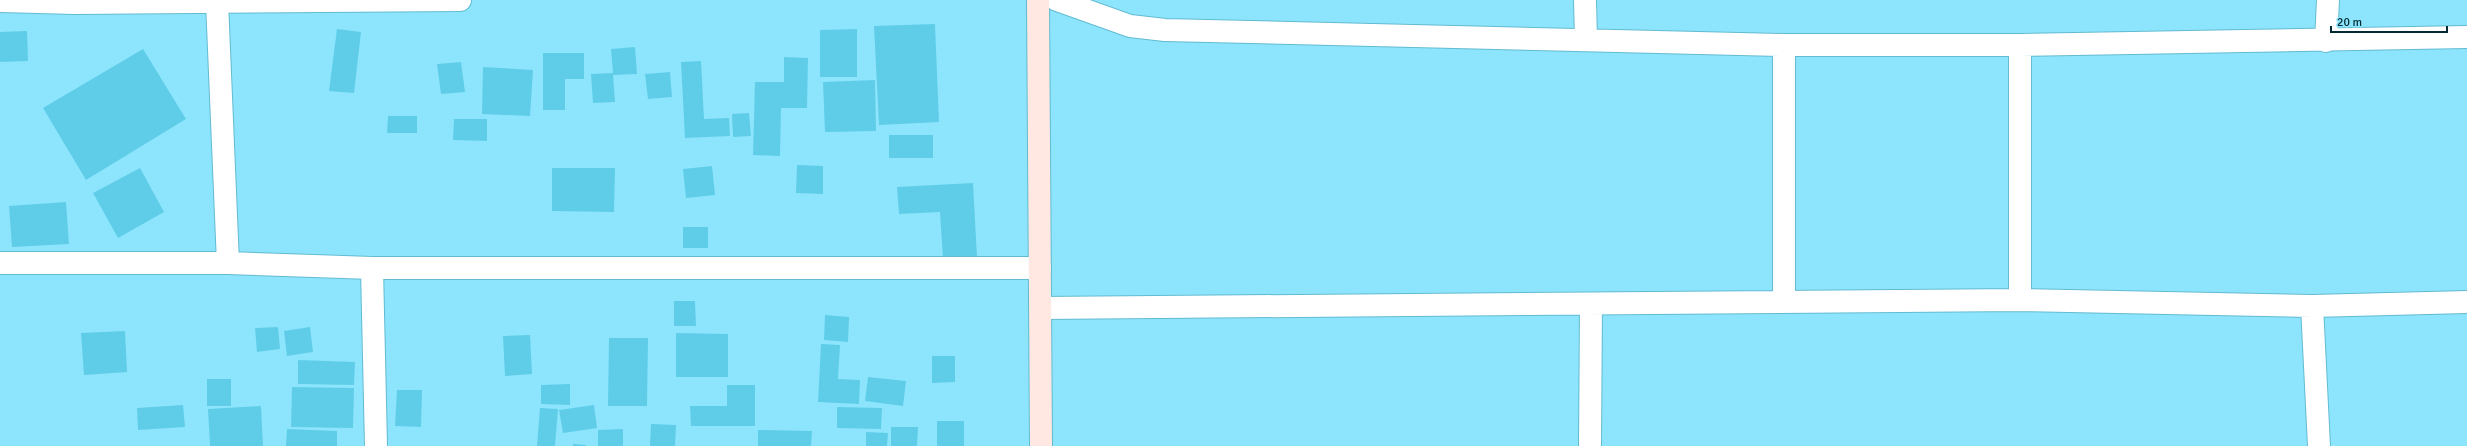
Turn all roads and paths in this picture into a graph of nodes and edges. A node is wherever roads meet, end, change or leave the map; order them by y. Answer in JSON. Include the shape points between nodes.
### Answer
{"nodes":[{"id":1,"x":460,"y":0,"type":"edge"},
{"id":2,"x":1038,"y":0,"type":"edge"},
{"id":3,"x":1057,"y":0,"type":"edge"},
{"id":4,"x":1585,"y":0,"type":"edge"},
{"id":5,"x":2328,"y":0,"type":"edge"},
{"id":6,"x":0,"y":1,"type":"edge"},
{"id":7,"x":367,"y":1,"type":"edge"},
{"id":8,"x":217,"y":2,"type":"junction"},
{"id":9,"x":2467,"y":37,"type":"edge"},
{"id":10,"x":1586,"y":40,"type":"junction"},
{"id":11,"x":2326,"y":41,"type":"junction"},
{"id":12,"x":1784,"y":45,"type":"junction"},
{"id":13,"x":2020,"y":45,"type":"junction"},
{"id":14,"x":228,"y":263,"type":"junction"},
{"id":15,"x":0,"y":264,"type":"edge"},
{"id":16,"x":372,"y":268,"type":"junction"},
{"id":17,"x":1040,"y":268,"type":"junction"},
{"id":18,"x":2020,"y":300,"type":"junction"},
{"id":19,"x":1784,"y":302,"type":"junction"},
{"id":20,"x":2467,"y":302,"type":"edge"},
{"id":21,"x":1591,"y":304,"type":"junction"},
{"id":22,"x":2312,"y":306,"type":"junction"},
{"id":23,"x":1041,"y":308,"type":"junction"},
{"id":24,"x":376,"y":446,"type":"edge"},
{"id":25,"x":1041,"y":446,"type":"edge"},
{"id":26,"x":1590,"y":446,"type":"edge"},
{"id":27,"x":2319,"y":446,"type":"edge"}],
"edges":[{"from":1,"to":7,"type":"street"},
{"from":2,"to":17,"type":"street"},
{"from":3,"to":10,"type":"street","via":[[1130,26],[1165,30]]},
{"from":4,"to":10,"type":"street"},
{"from":5,"to":11,"type":"street"},
{"from":6,"to":8,"type":"street"},
{"from":7,"to":8,"type":"street"},
{"from":8,"to":14,"type":"street"},
{"from":9,"to":11,"type":"street"},
{"from":10,"to":12,"type":"street"},
{"from":11,"to":13,"type":"street"},
{"from":12,"to":13,"type":"street"},
{"from":12,"to":19,"type":"street"},
{"from":13,"to":18,"type":"street"},
{"from":14,"to":15,"type":"street"},
{"from":14,"to":16,"type":"street"},
{"from":16,"to":17,"type":"street"},
{"from":16,"to":24,"type":"street"},
{"from":17,"to":23,"type":"street"},
{"from":18,"to":19,"type":"street"},
{"from":18,"to":22,"type":"street"},
{"from":19,"to":21,"type":"street"},
{"from":20,"to":22,"type":"street"},
{"from":21,"to":23,"type":"street"},
{"from":21,"to":26,"type":"street"},
{"from":22,"to":27,"type":"street"},
{"from":23,"to":25,"type":"street"}]}
